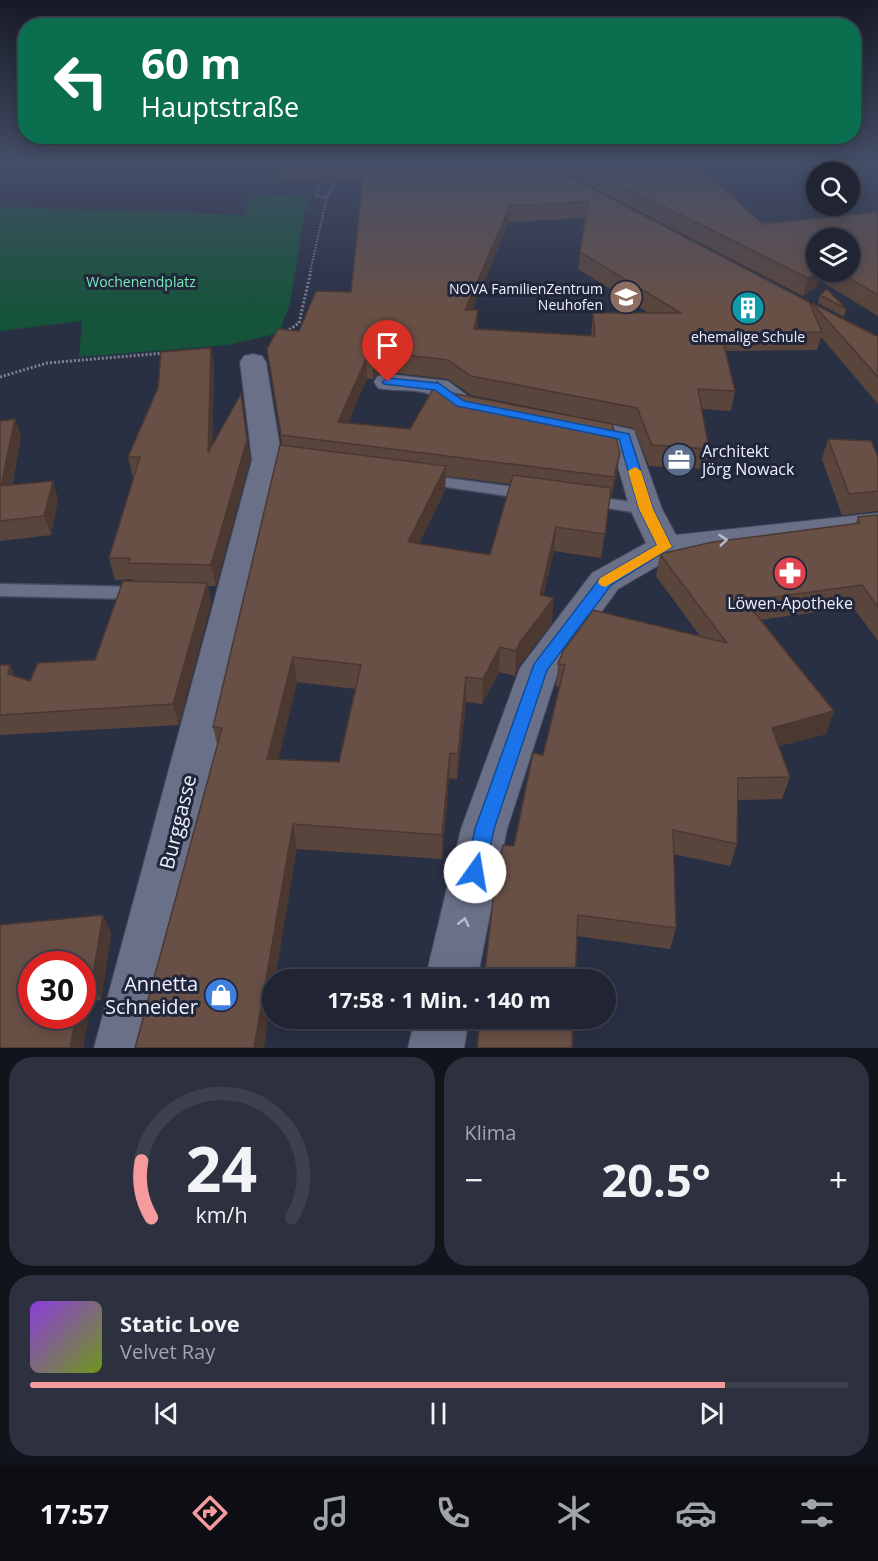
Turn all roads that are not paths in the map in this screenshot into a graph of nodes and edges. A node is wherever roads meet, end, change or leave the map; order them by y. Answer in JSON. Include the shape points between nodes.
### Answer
{"nodes":[{"id":1,"x":253,"y":362,"type":"dead end"},
{"id":2,"x":388,"y":382,"type":"dead end"},
{"id":3,"x":505,"y":412,"type":"edge"},
{"id":4,"x":549,"y":421,"type":"edge"},
{"id":5,"x":409,"y":478,"type":"edge"},
{"id":6,"x":540,"y":495,"type":"edge"},
{"id":7,"x":575,"y":500,"type":"edge"},
{"id":8,"x":646,"y":509,"type":"junction"},
{"id":9,"x":878,"y":523,"type":"edge"},
{"id":10,"x":665,"y":547,"type":"junction"},
{"id":11,"x":0,"y":590,"type":"edge"},
{"id":12,"x":152,"y":593,"type":"edge"},
{"id":13,"x":453,"y":969,"type":"edge"},
{"id":14,"x":439,"y":1029,"type":"edge"},
{"id":15,"x":123,"y":1048,"type":"edge"},
{"id":16,"x":435,"y":1048,"type":"edge"}],
"edges":[{"from":1,"to":15,"type":"street","name":"Burggasse","via":[[273,461],[222,595]]},
{"from":2,"to":3,"type":"street","via":[[438,387],[461,404]]},
{"from":4,"to":8,"type":"street","via":[[624,436]]},
{"from":5,"to":6,"type":"lane"},
{"from":7,"to":8,"type":"lane"},
{"from":8,"to":10,"type":"street"},
{"from":10,"to":9,"type":"street","one_way":true},
{"from":13,"to":10,"type":"street","one_way":true,"via":[[484,829],[540,668],[605,581]]},
{"from":11,"to":12,"type":"lane"},
{"from":14,"to":16,"type":"street"}]}
